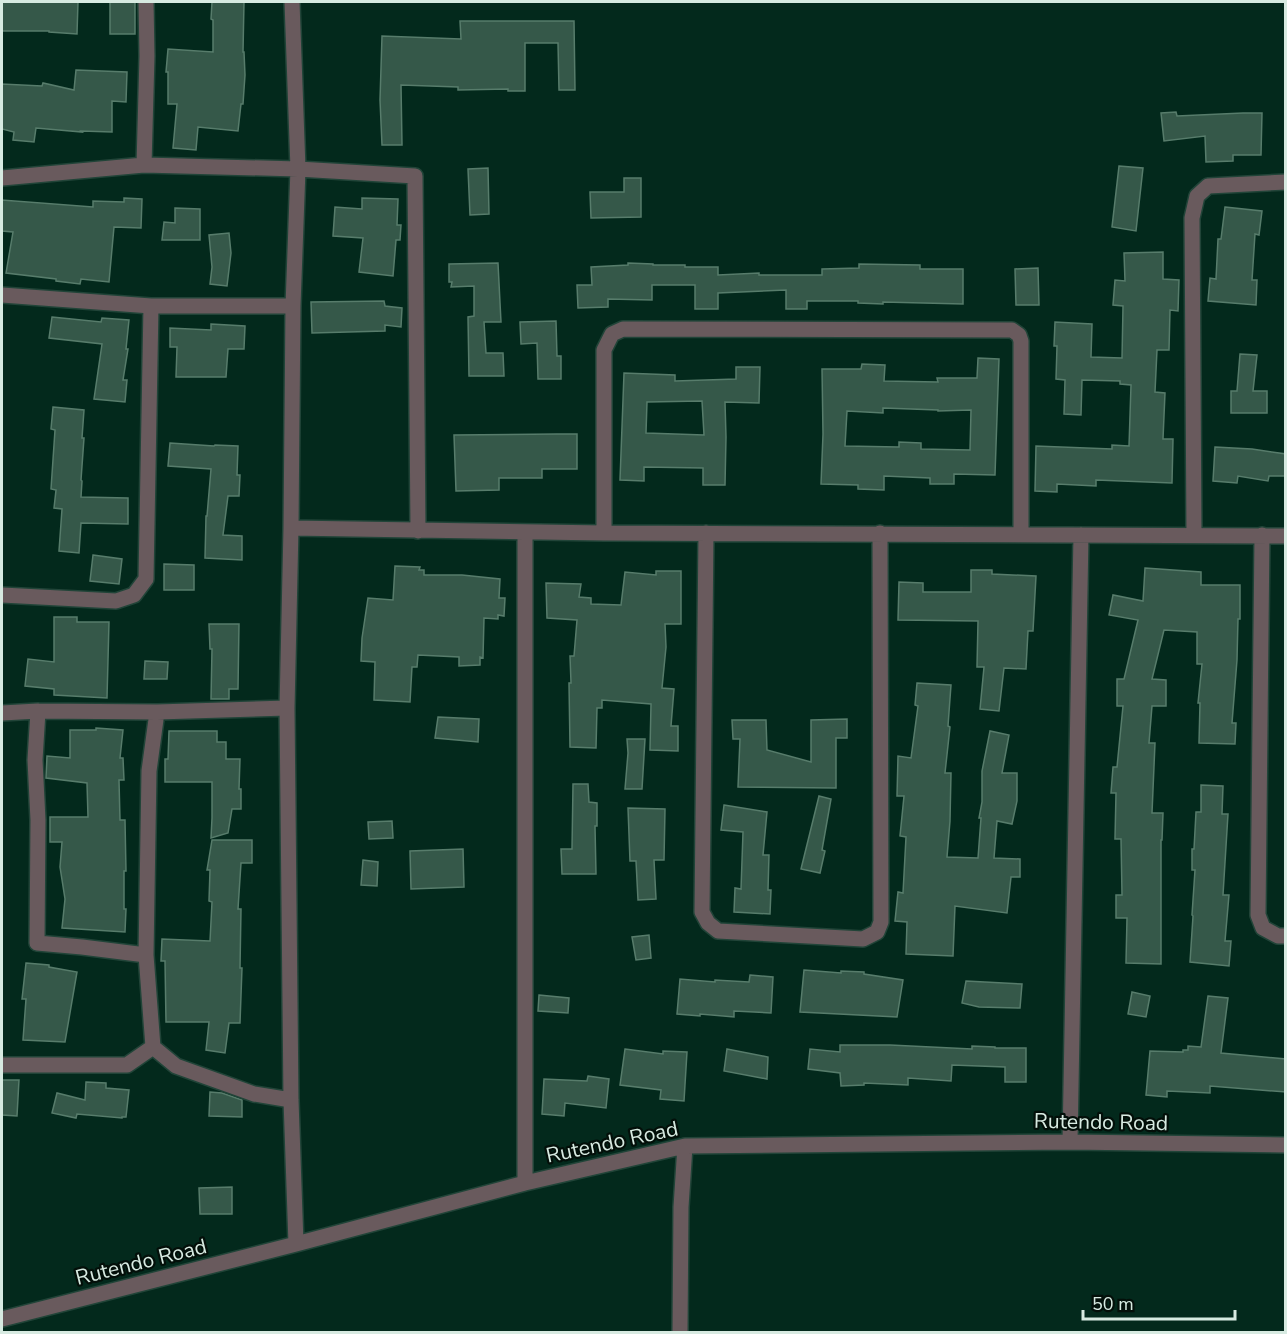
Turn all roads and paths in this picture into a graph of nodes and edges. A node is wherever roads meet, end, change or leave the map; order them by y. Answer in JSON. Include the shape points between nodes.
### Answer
{"nodes":[{"id":1,"x":146,"y":2,"type":"edge"},
{"id":2,"x":292,"y":2,"type":"edge"},
{"id":3,"x":144,"y":165,"type":"junction"},
{"id":4,"x":298,"y":169,"type":"junction"},
{"id":5,"x":2,"y":178,"type":"edge"},
{"id":6,"x":1286,"y":182,"type":"edge"},
{"id":7,"x":2,"y":295,"type":"edge"},
{"id":8,"x":150,"y":306,"type":"junction"},
{"id":9,"x":293,"y":306,"type":"junction"},
{"id":10,"x":291,"y":528,"type":"junction"},
{"id":11,"x":418,"y":531,"type":"junction"},
{"id":12,"x":525,"y":532,"type":"junction"},
{"id":13,"x":604,"y":533,"type":"junction"},
{"id":14,"x":706,"y":533,"type":"junction"},
{"id":15,"x":880,"y":533,"type":"junction"},
{"id":16,"x":1021,"y":534,"type":"junction"},
{"id":17,"x":1081,"y":535,"type":"junction"},
{"id":18,"x":1194,"y":535,"type":"junction"},
{"id":19,"x":1262,"y":536,"type":"junction"},
{"id":20,"x":1286,"y":536,"type":"edge"},
{"id":21,"x":2,"y":595,"type":"edge"},
{"id":22,"x":287,"y":708,"type":"junction"},
{"id":23,"x":38,"y":711,"type":"junction"},
{"id":24,"x":157,"y":712,"type":"junction"},
{"id":25,"x":2,"y":713,"type":"edge"},
{"id":26,"x":1286,"y":936,"type":"edge"},
{"id":27,"x":146,"y":956,"type":"junction"},
{"id":28,"x":153,"y":1047,"type":"junction"},
{"id":29,"x":2,"y":1065,"type":"edge"},
{"id":30,"x":291,"y":1100,"type":"junction"},
{"id":31,"x":1070,"y":1142,"type":"junction"},
{"id":32,"x":685,"y":1146,"type":"junction"},
{"id":33,"x":1286,"y":1146,"type":"edge"},
{"id":34,"x":525,"y":1183,"type":"junction"},
{"id":35,"x":296,"y":1244,"type":"junction"},
{"id":36,"x":2,"y":1319,"type":"edge"},
{"id":37,"x":680,"y":1332,"type":"edge"}],
"edges":[{"from":1,"to":3,"type":"street"},
{"from":2,"to":4,"type":"street"},
{"from":3,"to":4,"type":"street"},
{"from":3,"to":5,"type":"street"},
{"from":4,"to":9,"type":"street"},
{"from":4,"to":11,"type":"street","via":[[415,177]]},
{"from":6,"to":18,"type":"street","via":[[1208,186],[1197,196],[1192,218]]},
{"from":7,"to":8,"type":"street"},
{"from":8,"to":9,"type":"street"},
{"from":8,"to":21,"type":"street","via":[[146,579],[134,595],[116,601]]},
{"from":9,"to":10,"type":"street"},
{"from":10,"to":11,"type":"street"},
{"from":10,"to":22,"type":"street"},
{"from":11,"to":12,"type":"street"},
{"from":12,"to":13,"type":"street"},
{"from":12,"to":34,"type":"street"},
{"from":13,"to":14,"type":"street"},
{"from":13,"to":16,"type":"street","via":[[604,350],[612,334],[623,329],[1012,330],[1021,341]]},
{"from":14,"to":15,"type":"street"},
{"from":14,"to":15,"type":"street","via":[[702,912],[718,931],[862,939],[877,932],[881,922]]},
{"from":15,"to":16,"type":"street"},
{"from":16,"to":17,"type":"street"},
{"from":17,"to":18,"type":"street"},
{"from":17,"to":31,"type":"street"},
{"from":18,"to":19,"type":"street"},
{"from":19,"to":20,"type":"street"},
{"from":19,"to":26,"type":"street","via":[[1258,915],[1263,928]]},
{"from":22,"to":24,"type":"street"},
{"from":22,"to":30,"type":"street"},
{"from":23,"to":24,"type":"street"},
{"from":23,"to":25,"type":"street"},
{"from":23,"to":27,"type":"street","via":[[37,943]]},
{"from":24,"to":27,"type":"street","via":[[149,771]]},
{"from":27,"to":28,"type":"street"},
{"from":28,"to":29,"type":"street","via":[[127,1065]]},
{"from":28,"to":30,"type":"street","via":[[176,1066],[254,1094]]},
{"from":30,"to":35,"type":"street"},
{"from":31,"to":32,"type":"street","name":"Rutendo Road"},
{"from":31,"to":33,"type":"street","name":"Rutendo Road"},
{"from":32,"to":34,"type":"street","name":"Rutendo Road"},
{"from":32,"to":37,"type":"street"},
{"from":34,"to":35,"type":"street","name":"Rutendo Road"},
{"from":35,"to":36,"type":"street","name":"Rutendo Road"}]}
